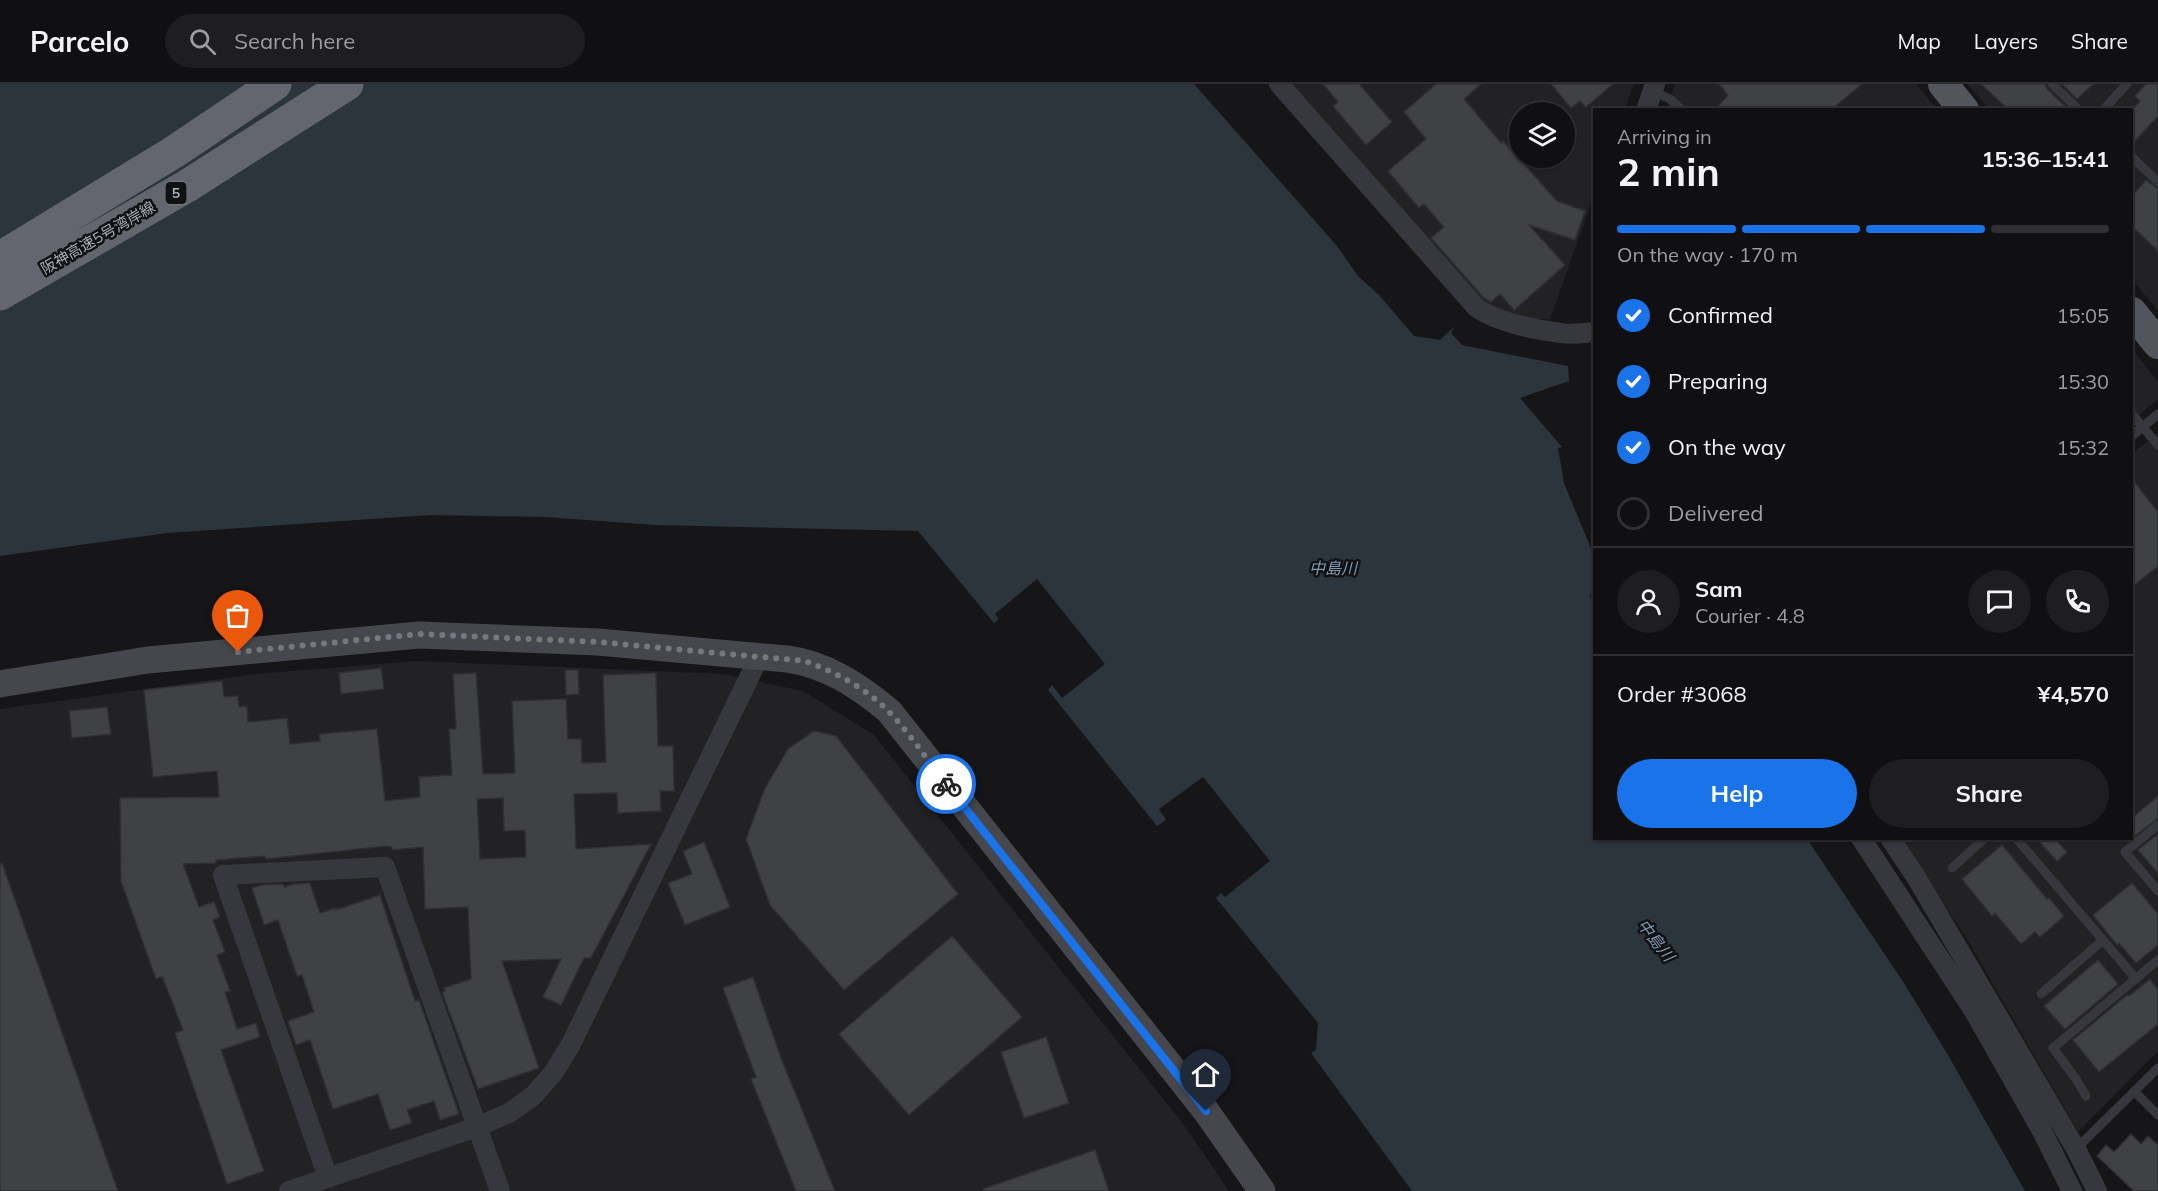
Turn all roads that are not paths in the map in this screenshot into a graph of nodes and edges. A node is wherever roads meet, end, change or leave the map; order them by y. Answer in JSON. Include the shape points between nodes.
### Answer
{"nodes":[{"id":1,"x":275,"y":84,"type":"edge"},
{"id":2,"x":347,"y":84,"type":"edge"},
{"id":3,"x":1279,"y":84,"type":"edge"},
{"id":4,"x":1943,"y":84,"type":"edge"},
{"id":5,"x":2052,"y":84,"type":"edge"},
{"id":6,"x":2127,"y":84,"type":"edge"},
{"id":7,"x":1652,"y":95,"type":"edge"},
{"id":8,"x":1680,"y":108,"type":"edge"},
{"id":9,"x":1962,"y":108,"type":"edge"},
{"id":10,"x":2077,"y":108,"type":"edge"},
{"id":11,"x":2105,"y":108,"type":"edge"},
{"id":12,"x":2133,"y":158,"type":"edge"},
{"id":13,"x":2158,"y":182,"type":"edge"},
{"id":14,"x":0,"y":258,"type":"edge"},
{"id":15,"x":0,"y":294,"type":"edge"},
{"id":16,"x":2133,"y":313,"type":"edge"},
{"id":17,"x":1593,"y":332,"type":"edge"},
{"id":18,"x":2158,"y":344,"type":"edge"},
{"id":19,"x":2158,"y":414,"type":"edge"},
{"id":20,"x":2133,"y":415,"type":"edge"},
{"id":21,"x":2142,"y":427,"type":"junction"},
{"id":22,"x":2133,"y":435,"type":"edge"},
{"id":23,"x":2158,"y":445,"type":"edge"},
{"id":24,"x":760,"y":656,"type":"junction"},
{"id":25,"x":0,"y":684,"type":"edge"},
{"id":26,"x":2158,"y":825,"type":"edge"},
{"id":27,"x":1862,"y":840,"type":"edge"},
{"id":28,"x":1891,"y":840,"type":"edge"},
{"id":29,"x":1983,"y":840,"type":"edge"},
{"id":30,"x":2018,"y":840,"type":"edge"},
{"id":31,"x":1952,"y":868,"type":"dead end"},
{"id":32,"x":2157,"y":887,"type":"edge"},
{"id":33,"x":2103,"y":940,"type":"junction"},
{"id":34,"x":2158,"y":960,"type":"edge"},
{"id":35,"x":2136,"y":979,"type":"junction"},
{"id":36,"x":2041,"y":994,"type":"dead end"},
{"id":37,"x":2158,"y":1068,"type":"edge"},
{"id":38,"x":2134,"y":1092,"type":"junction"},
{"id":39,"x":2086,"y":1096,"type":"dead end"},
{"id":40,"x":2158,"y":1115,"type":"edge"},
{"id":41,"x":477,"y":1127,"type":"junction"},
{"id":42,"x":2076,"y":1149,"type":"junction"},
{"id":43,"x":328,"y":1178,"type":"junction"},
{"id":44,"x":289,"y":1191,"type":"edge"},
{"id":45,"x":500,"y":1191,"type":"edge"},
{"id":46,"x":1262,"y":1191,"type":"edge"},
{"id":47,"x":2072,"y":1191,"type":"edge"},
{"id":48,"x":2097,"y":1191,"type":"edge"}],
"edges":[{"from":1,"to":14,"type":"highway","number":"5","via":[[174,152]]},
{"from":2,"to":15,"type":"highway","name":"阪神高速5号湾岸線","number":"5","via":[[187,186]]},
{"from":3,"to":17,"type":"street","via":[[1484,314],[1563,334]]},
{"from":4,"to":9,"type":"main road"},
{"from":5,"to":10,"type":"lane"},
{"from":6,"to":11,"type":"lane"},
{"from":7,"to":8,"type":"lane","via":[[1670,99]]},
{"from":12,"to":13,"type":"lane"},
{"from":16,"to":18,"type":"main road"},
{"from":19,"to":21,"type":"lane"},
{"from":20,"to":21,"type":"lane"},
{"from":21,"to":22,"type":"lane"},
{"from":21,"to":23,"type":"lane"},
{"from":24,"to":25,"type":"street","via":[[598,642],[419,634],[148,660]]},
{"from":24,"to":41,"type":"street","via":[[571,1044],[533,1096],[509,1113]]},
{"from":24,"to":46,"type":"street","via":[[805,661],[823,668],[870,695],[889,711],[1206,1111]]},
{"from":26,"to":32,"type":"lane","via":[[2125,852]]},
{"from":27,"to":47,"type":"street","via":[[1974,1011]]},
{"from":28,"to":42,"type":"street"},
{"from":29,"to":31,"type":"lane"},
{"from":30,"to":33,"type":"lane"},
{"from":33,"to":35,"type":"lane"},
{"from":33,"to":36,"type":"lane"},
{"from":34,"to":35,"type":"lane"},
{"from":35,"to":39,"type":"lane","via":[[2053,1048]]},
{"from":37,"to":38,"type":"lane"},
{"from":38,"to":40,"type":"lane"},
{"from":38,"to":42,"type":"lane"},
{"from":41,"to":43,"type":"street"},
{"from":41,"to":43,"type":"street","via":[[385,867],[223,874]]},
{"from":41,"to":45,"type":"street"},
{"from":42,"to":48,"type":"street"},
{"from":43,"to":44,"type":"street"}]}
